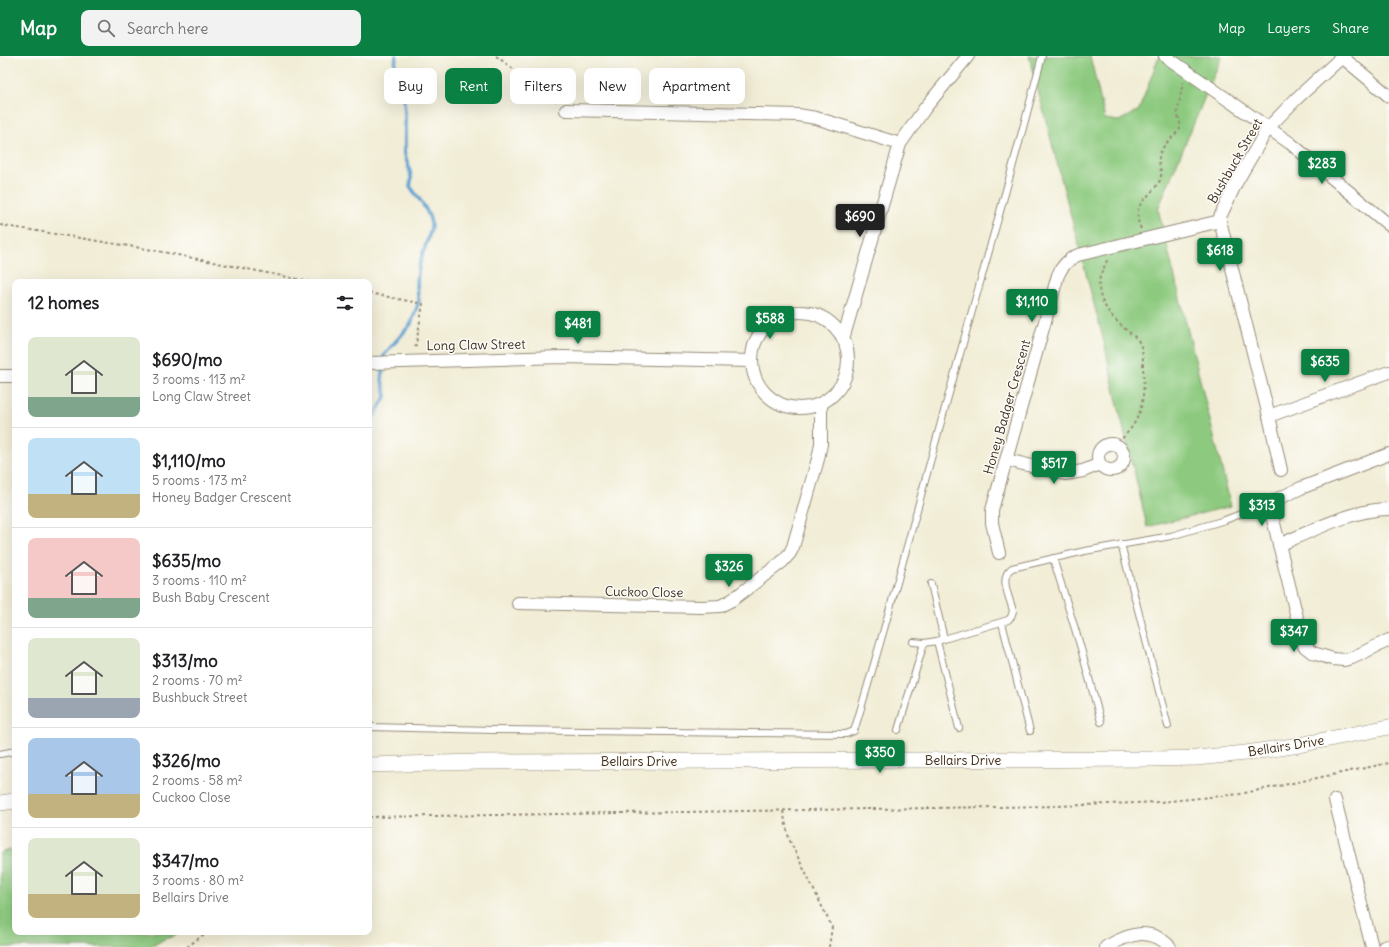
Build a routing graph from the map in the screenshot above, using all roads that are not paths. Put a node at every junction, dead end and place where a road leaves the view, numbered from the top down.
1 (968, 56) edge
2 (1042, 56) edge
3 (1165, 56) edge
4 (1342, 56) edge
5 (1389, 96) edge
6 (566, 110) road end
7 (1268, 128) junction
8 (900, 144) junction
9 (1220, 221) junction
10 (1389, 225) edge
11 (843, 338) junction
12 (751, 361) junction
13 (372, 363) edge
14 (1389, 372) edge
15 (0, 376) edge
16 (12, 376) edge
17 (821, 404) junction
18 (1269, 416) junction
19 (1389, 454) edge
20 (1007, 460) junction
21 (1100, 464) junction
22 (1281, 470) dead end
23 (1268, 503) junction
24 (1389, 509) edge
25 (1121, 544) junction
26 (1279, 545) junction
27 (999, 553) dead end
28 (1053, 558) junction
29 (931, 584) dead end
30 (518, 603) dead end
31 (1002, 623) junction
32 (944, 639) junction
33 (1389, 640) edge
34 (937, 641) junction
35 (913, 642) dead end
36 (924, 643) junction
37 (1101, 722) dead end
38 (1168, 726) dead end
39 (372, 727) edge
40 (1388, 727) edge
41 (959, 728) dead end
42 (898, 730) dead end
43 (1030, 731) dead end
44 (12, 752) edge
45 (0, 754) edge
46 (372, 766) edge
47 (1335, 800) dead end
48 (12, 801) edge
49 (0, 803) edge
50 (1389, 946) edge
51 (1106, 947) edge
52 (1170, 947) edge
53 (1372, 947) edge
54 (1384, 947) edge

1 - 8 street
2 - 39 lane
3 - 7 street
4 - 5 street
4 - 7 street, Bushbuck Street
6 - 8 street
7 - 9 street, Bushbuck Street
7 - 10 street
8 - 11 street
9 - 18 street, Bushbuck Street
9 - 20 street, Honey Badger Crescent
11 - 12 street
11 - 17 street
12 - 13 street, Long Claw Street
12 - 17 street
14 - 18 street
15 - 16 street
17 - 30 street, Cuckoo Close
18 - 22 street, Bushbuck Street
19 - 23 street
20 - 21 street
20 - 27 street, Honey Badger Crescent
21 - 21 street
23 - 25 lane
23 - 26 street
24 - 26 street
25 - 28 lane
25 - 38 lane
26 - 33 street
28 - 31 lane
28 - 37 lane
29 - 32 lane
31 - 32 lane
31 - 43 lane
32 - 34 lane
34 - 36 lane
34 - 41 lane
35 - 36 lane
36 - 42 lane
40 - 46 street, Bellairs Drive
44 - 45 lane
47 - 53 street
48 - 49 street
50 - 54 street
51 - 52 street

